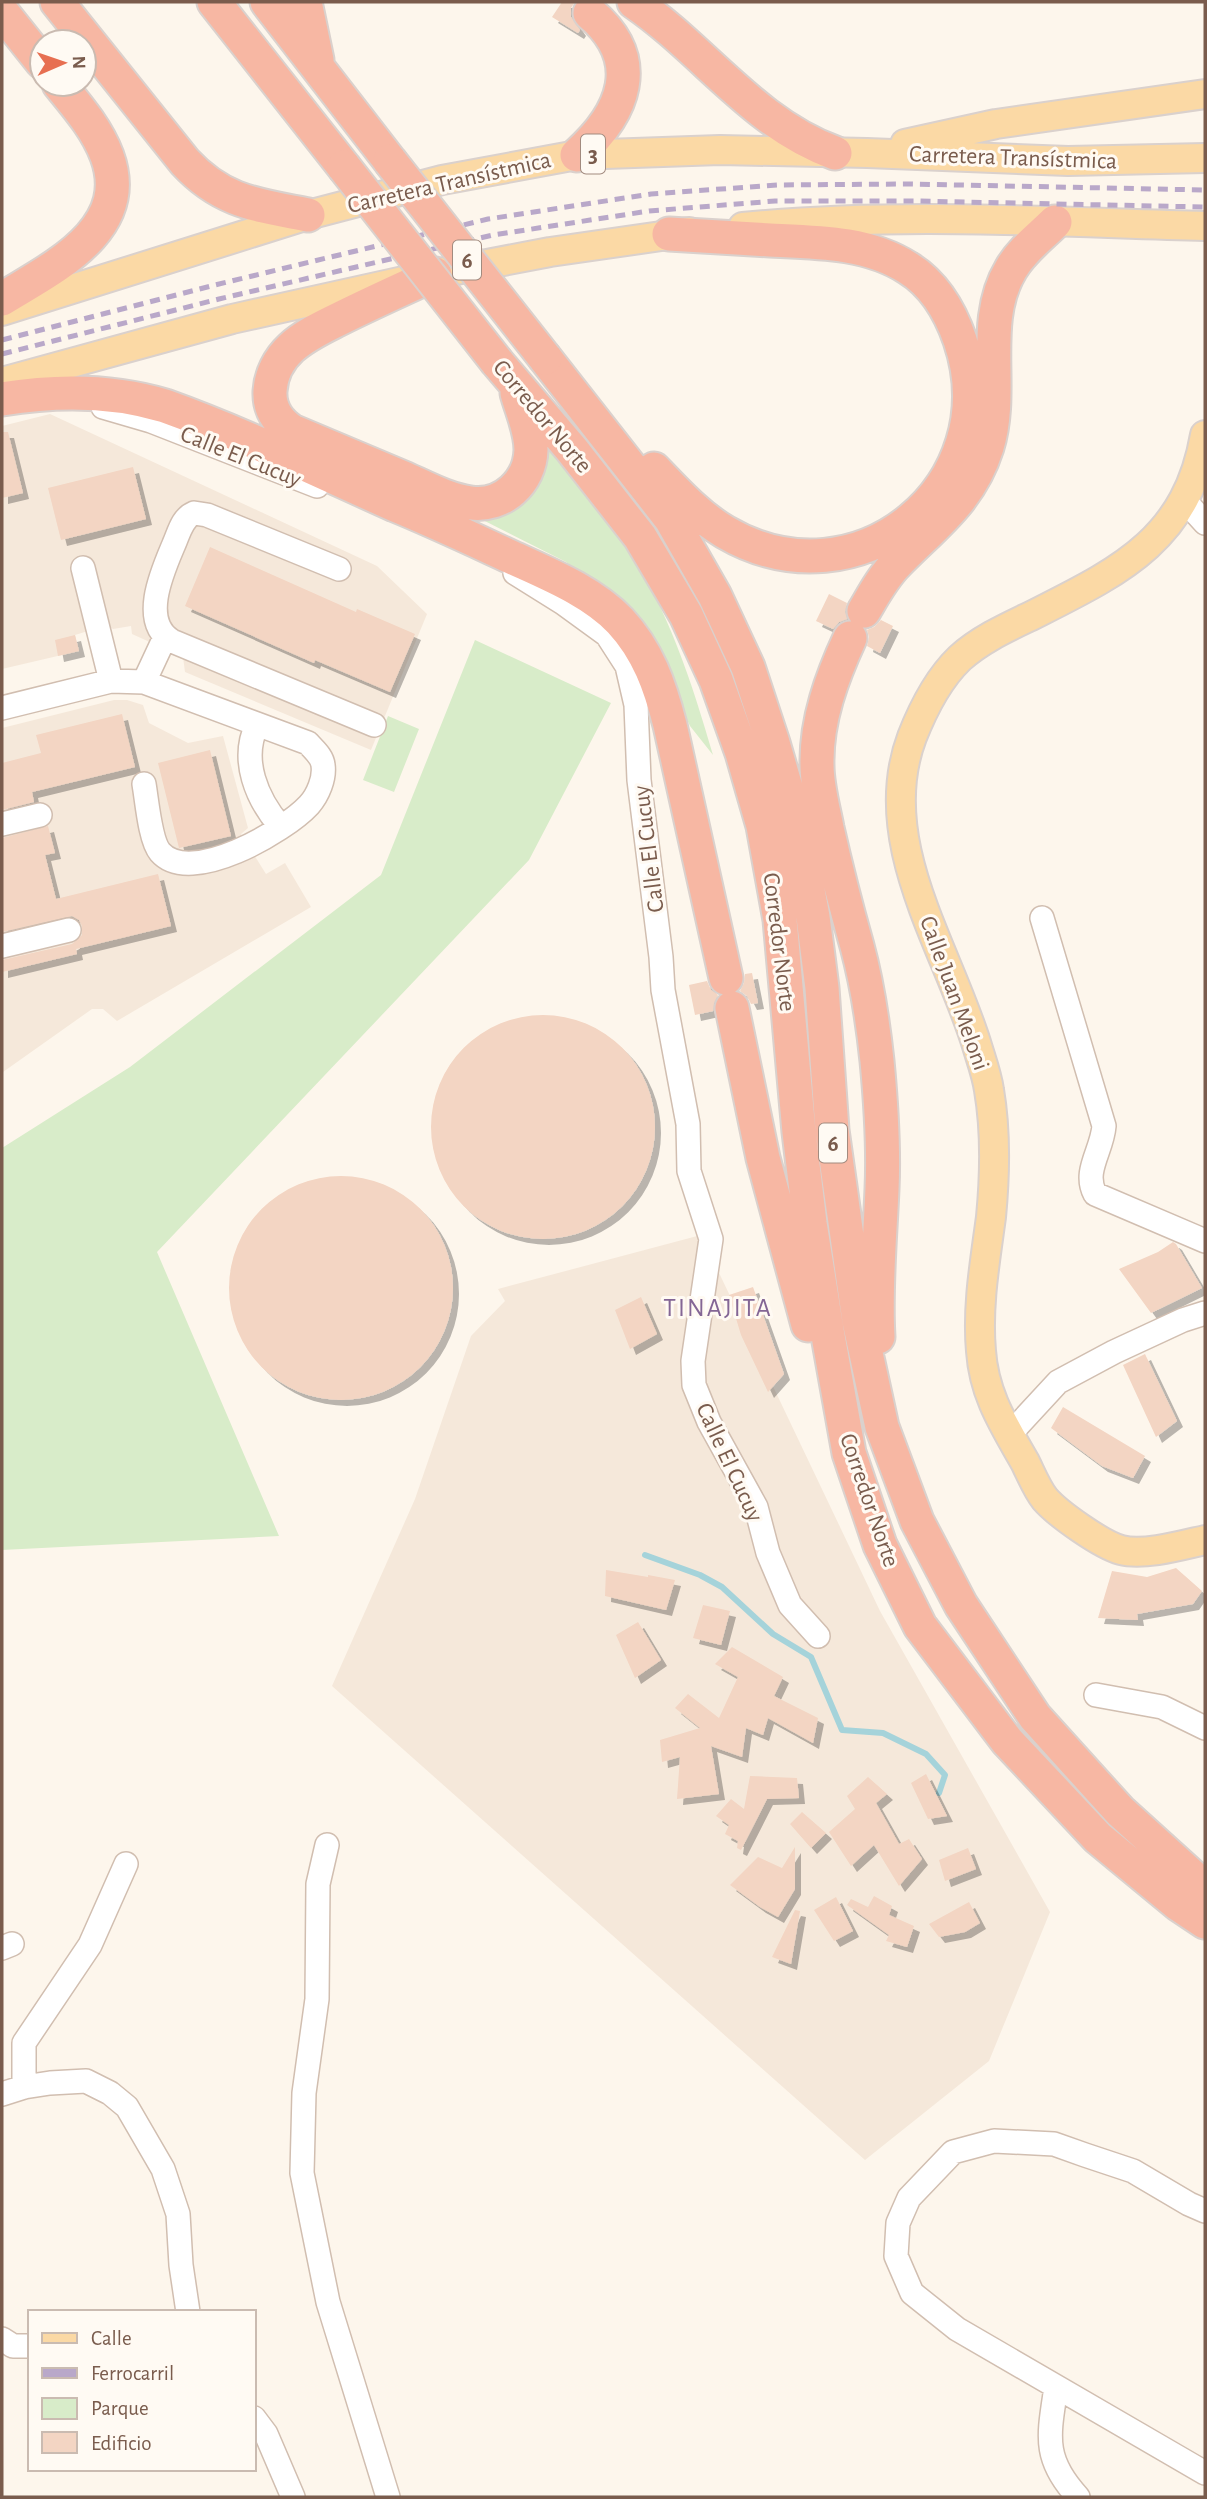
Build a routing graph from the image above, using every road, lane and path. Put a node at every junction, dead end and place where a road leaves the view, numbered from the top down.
1 (57, 2) edge
2 (214, 2) edge
3 (267, 2) edge
4 (305, 2) edge
5 (634, 2) edge
6 (2, 12) edge
7 (590, 13) dead end
8 (28, 44) edge
9 (319, 70) junction
10 (1205, 94) edge
11 (70, 98) edge
12 (851, 153) junction
13 (577, 155) junction
14 (1205, 158) edge
15 (308, 215) junction
16 (1055, 222) junction
17 (1205, 226) edge
18 (669, 234) junction
19 (435, 275) junction
20 (2, 299) edge
21 (2, 311) edge
22 (553, 368) junction
23 (506, 373) junction
24 (2, 382) edge
25 (55, 393) junction
26 (2, 399) edge
27 (1205, 435) edge
28 (1185, 501) junction
29 (1205, 523) edge
30 (83, 568) dead end
31 (339, 569) dead end
32 (165, 637) junction
33 (111, 681) junction
34 (144, 682) junction
35 (2, 708) edge
36 (257, 725) junction
37 (374, 725) dead end
38 (144, 784) dead end
39 (40, 815) dead end
40 (2, 824) edge
41 (280, 827) junction
42 (1042, 918) dead end
43 (69, 930) dead end
44 (2, 946) edge
45 (1205, 1241) edge
46 (1205, 1314) edge
47 (882, 1427) junction
48 (1010, 1434) junction
49 (849, 1453) junction
50 (1205, 1540) edge
51 (818, 1636) dead end
52 (1097, 1695) dead end
53 (1205, 1728) edge
54 (327, 1845) dead end
55 (126, 1864) dead end
56 (1205, 1886) edge
57 (1205, 1922) edge
58 (13, 2091) edge
59 (1205, 2211) edge
60 (188, 2310) edge
61 (2, 2339) edge
62 (28, 2346) edge
63 (1056, 2387) junction
64 (256, 2421) edge
65 (1205, 2473) edge
66 (293, 2497) edge
67 (388, 2497) edge
68 (1078, 2497) edge

1 - 15 highway
2 - 23 highway, Corredor Norte / 6, bridge
3 - 9 highway, Corredor Norte / 6
4 - 9 highway
5 - 12 highway
6 - 8 highway
7 - 13 highway
9 - 22 highway, Corredor Norte / 6, bridge
10 - 12 main road
11 - 20 highway
12 - 13 main road, Carretera Transístmica / 3
12 - 14 main road, Carretera Transístmica / 3
13 - 15 main road, Carretera Transístmica / 3
15 - 21 main road, Carretera Transístmica / 3
16 - 17 main road
16 - 18 main road
16 - 47 highway
18 - 19 main road
18 - 22 highway
19 - 23 highway
19 - 24 main road
22 - 47 highway, Corredor Norte / 6
23 - 49 highway, Corredor Norte / 6
25 - 26 highway
25 - 49 highway
25 - 51 street, Calle El Cucuy
27 - 28 main road, Calle Juan Meloni
28 - 29 street
28 - 48 main road, Calle Juan Meloni
30 - 33 street
31 - 32 street
32 - 34 street
32 - 37 street
33 - 34 street
33 - 35 street
34 - 36 street
36 - 41 street
36 - 41 street
38 - 41 street
39 - 40 street
42 - 45 street
43 - 44 street
46 - 48 street
47 - 56 highway, Corredor Norte / 6
48 - 50 main road, Calle Juan Meloni
49 - 57 highway, Corredor Norte / 6
52 - 53 street
54 - 67 street
55 - 58 street
58 - 60 street
59 - 63 street
61 - 62 street
63 - 65 street
63 - 68 street
64 - 66 street

